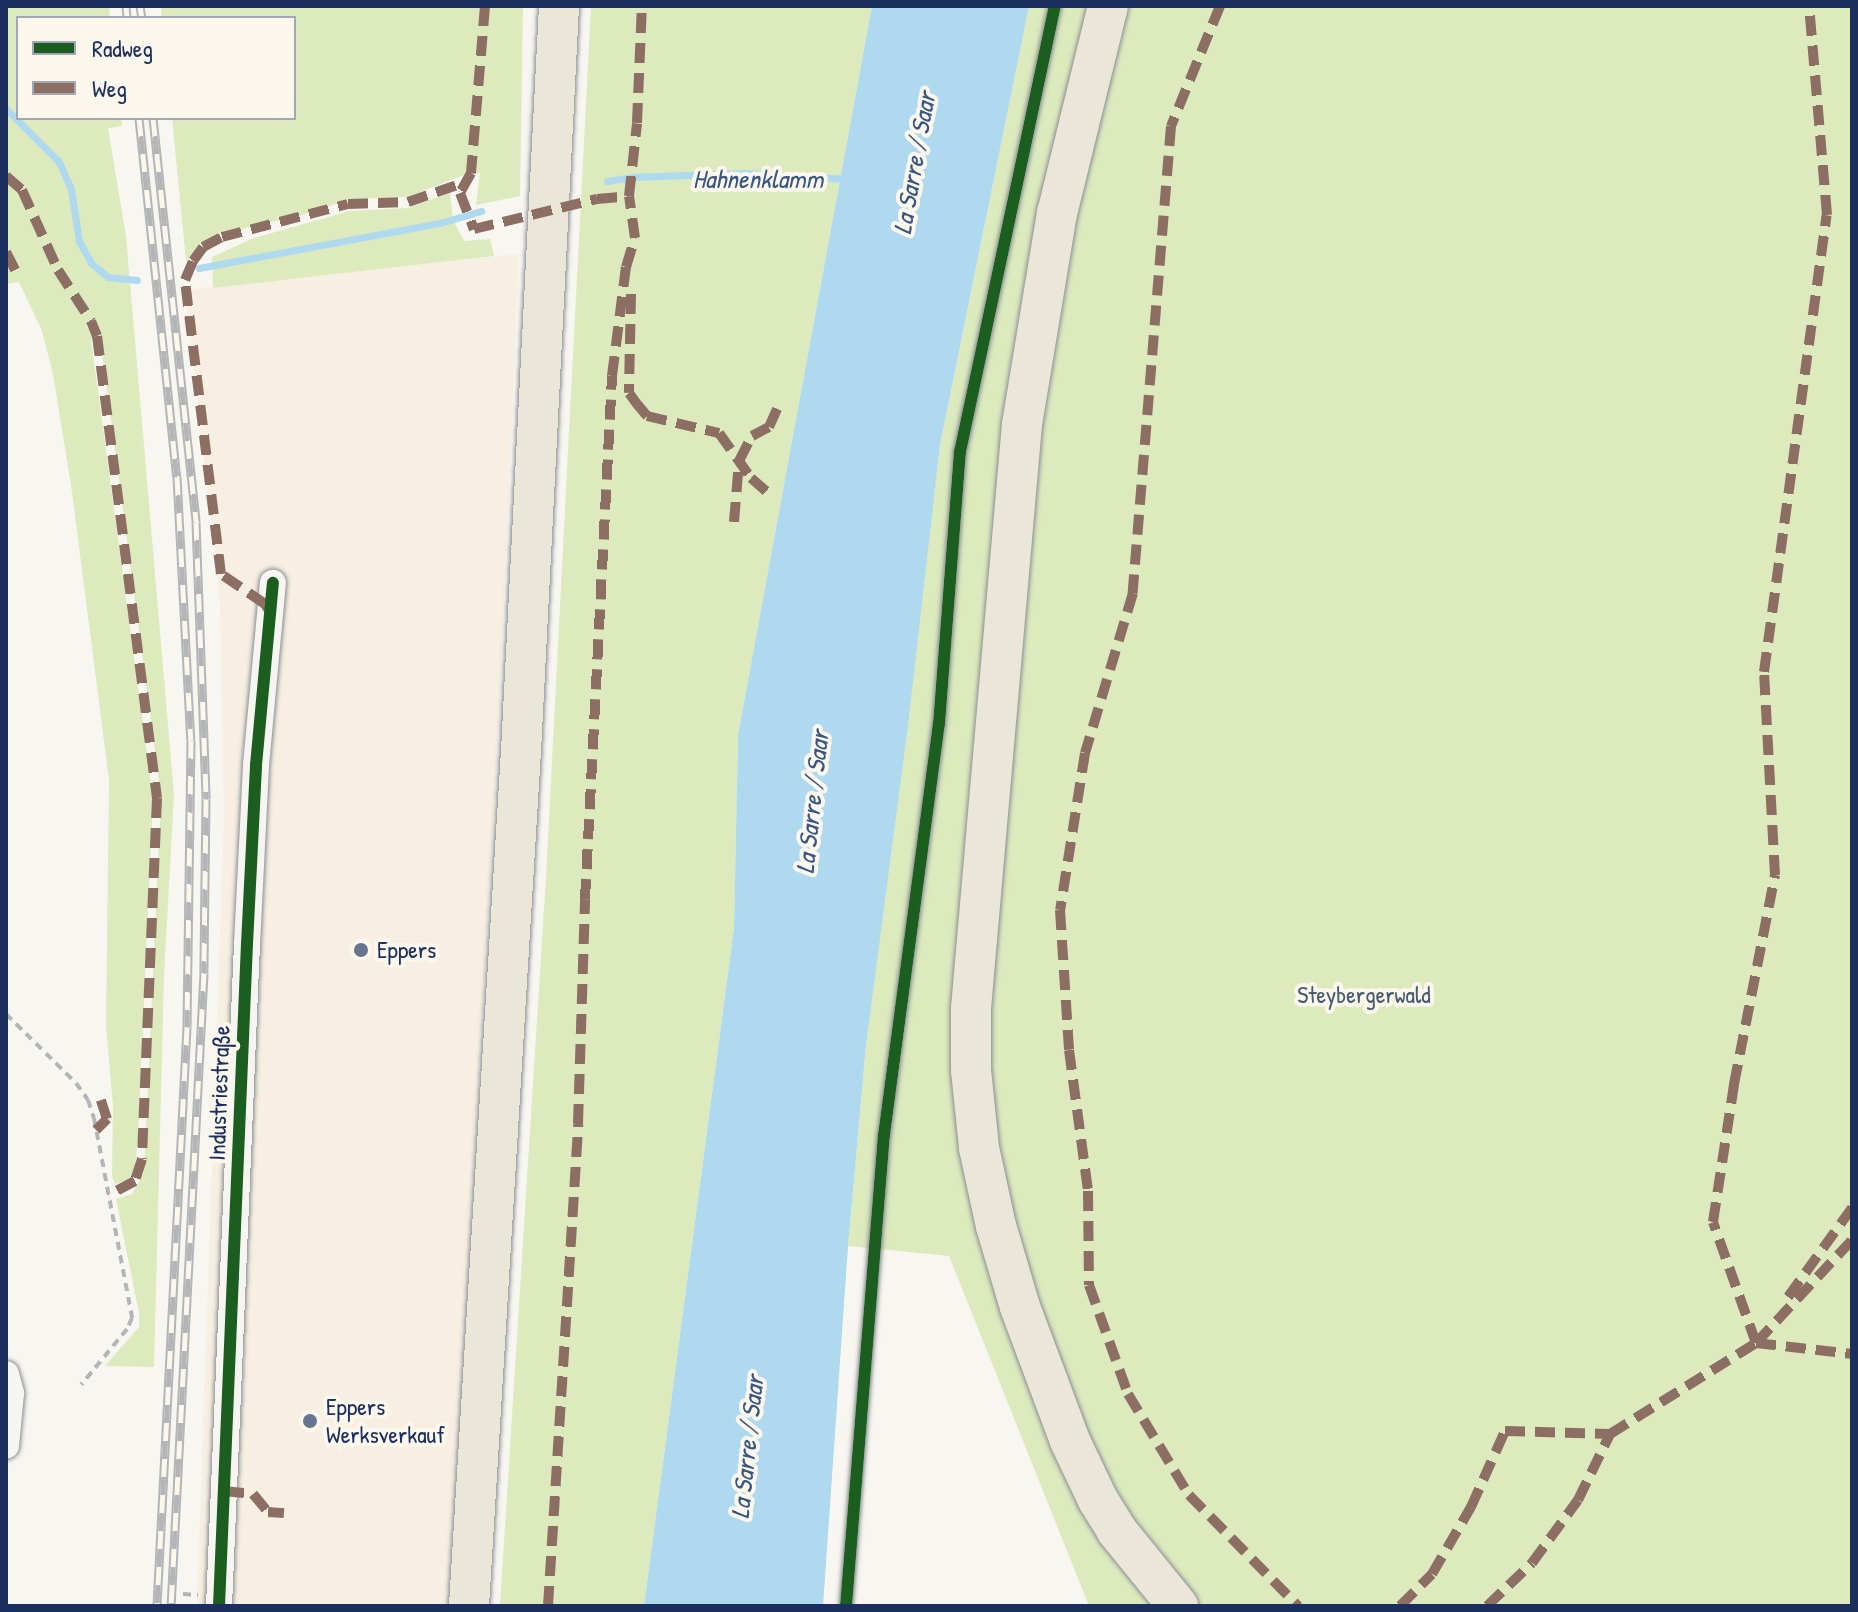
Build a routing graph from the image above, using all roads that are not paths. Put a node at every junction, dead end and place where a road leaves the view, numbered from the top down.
1 (559, 6) edge
2 (1055, 6) edge
3 (1108, 6) edge
4 (273, 583) dead end
5 (6, 1374) edge
6 (6, 1446) edge
7 (219, 1606) edge
8 (469, 1606) edge
9 (846, 1606) edge
10 (1178, 1606) edge

1 - 8 main road
2 - 9 lane
3 - 10 main road
4 - 7 street, Industriestraße
5 - 6 street

